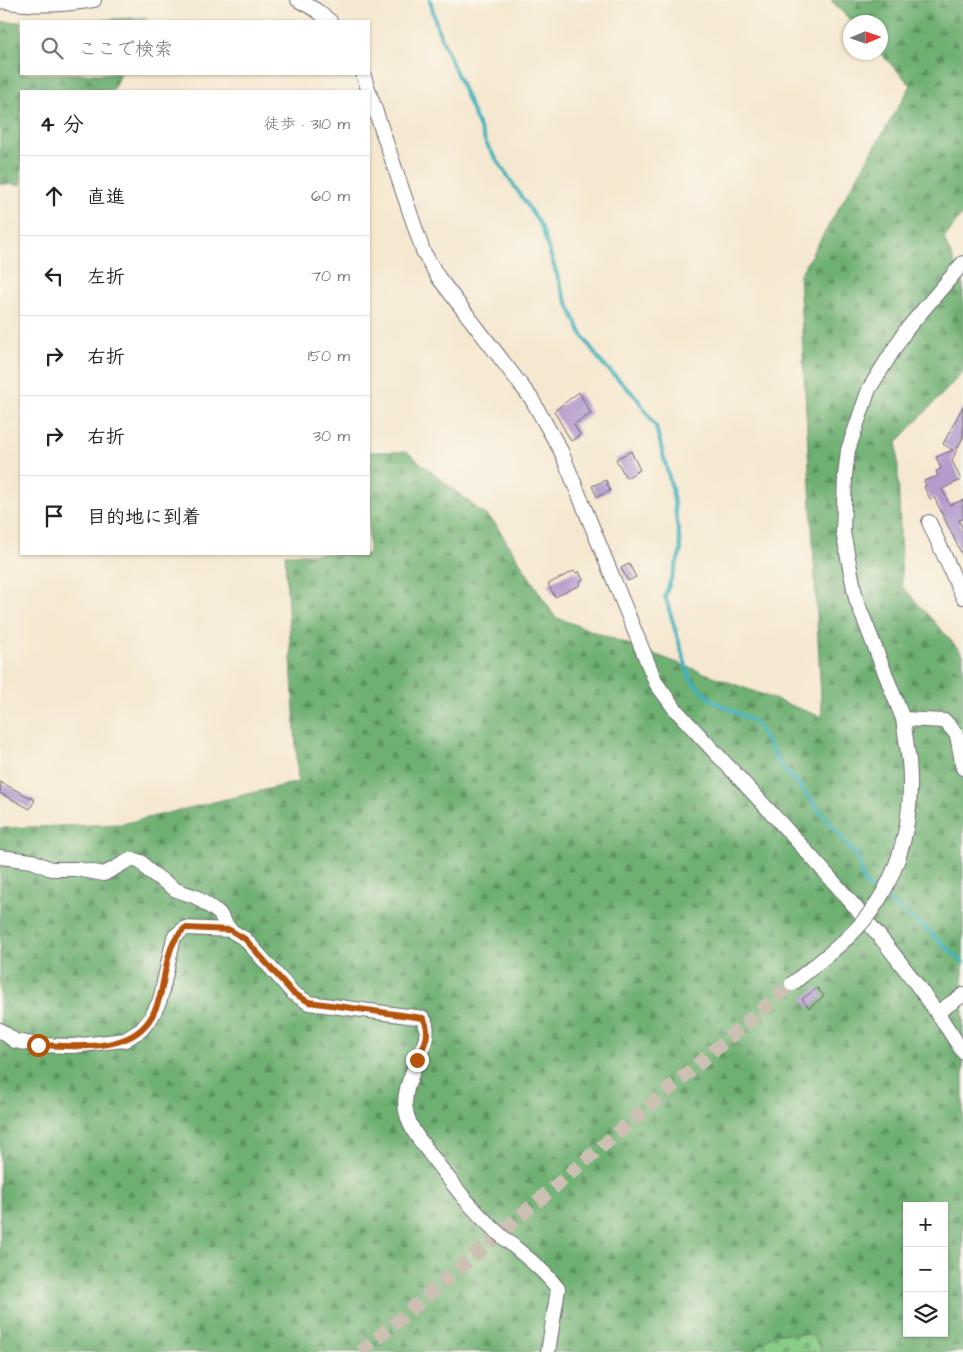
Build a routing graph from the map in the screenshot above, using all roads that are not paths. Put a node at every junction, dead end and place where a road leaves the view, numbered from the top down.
1 (94, 0) edge
2 (298, 0) edge
3 (0, 1) edge
4 (329, 20) edge
5 (363, 75) edge
6 (368, 90) edge
7 (370, 95) edge
8 (963, 263) edge
9 (929, 522) dead end
10 (963, 597) edge
11 (903, 718) junction
12 (963, 768) edge
13 (0, 857) edge
14 (230, 930) junction
15 (792, 984) tunnel mouth
16 (963, 995) edge
17 (938, 1012) junction
18 (0, 1030) edge
19 (963, 1052) edge
20 (548, 1352) edge

1 - 3 street
2 - 4 street
5 - 6 street
7 - 17 street
8 - 11 street
9 - 10 street
11 - 12 street
11 - 15 street, bridge
13 - 14 street
14 - 18 street
14 - 20 street
16 - 17 street
17 - 19 street

